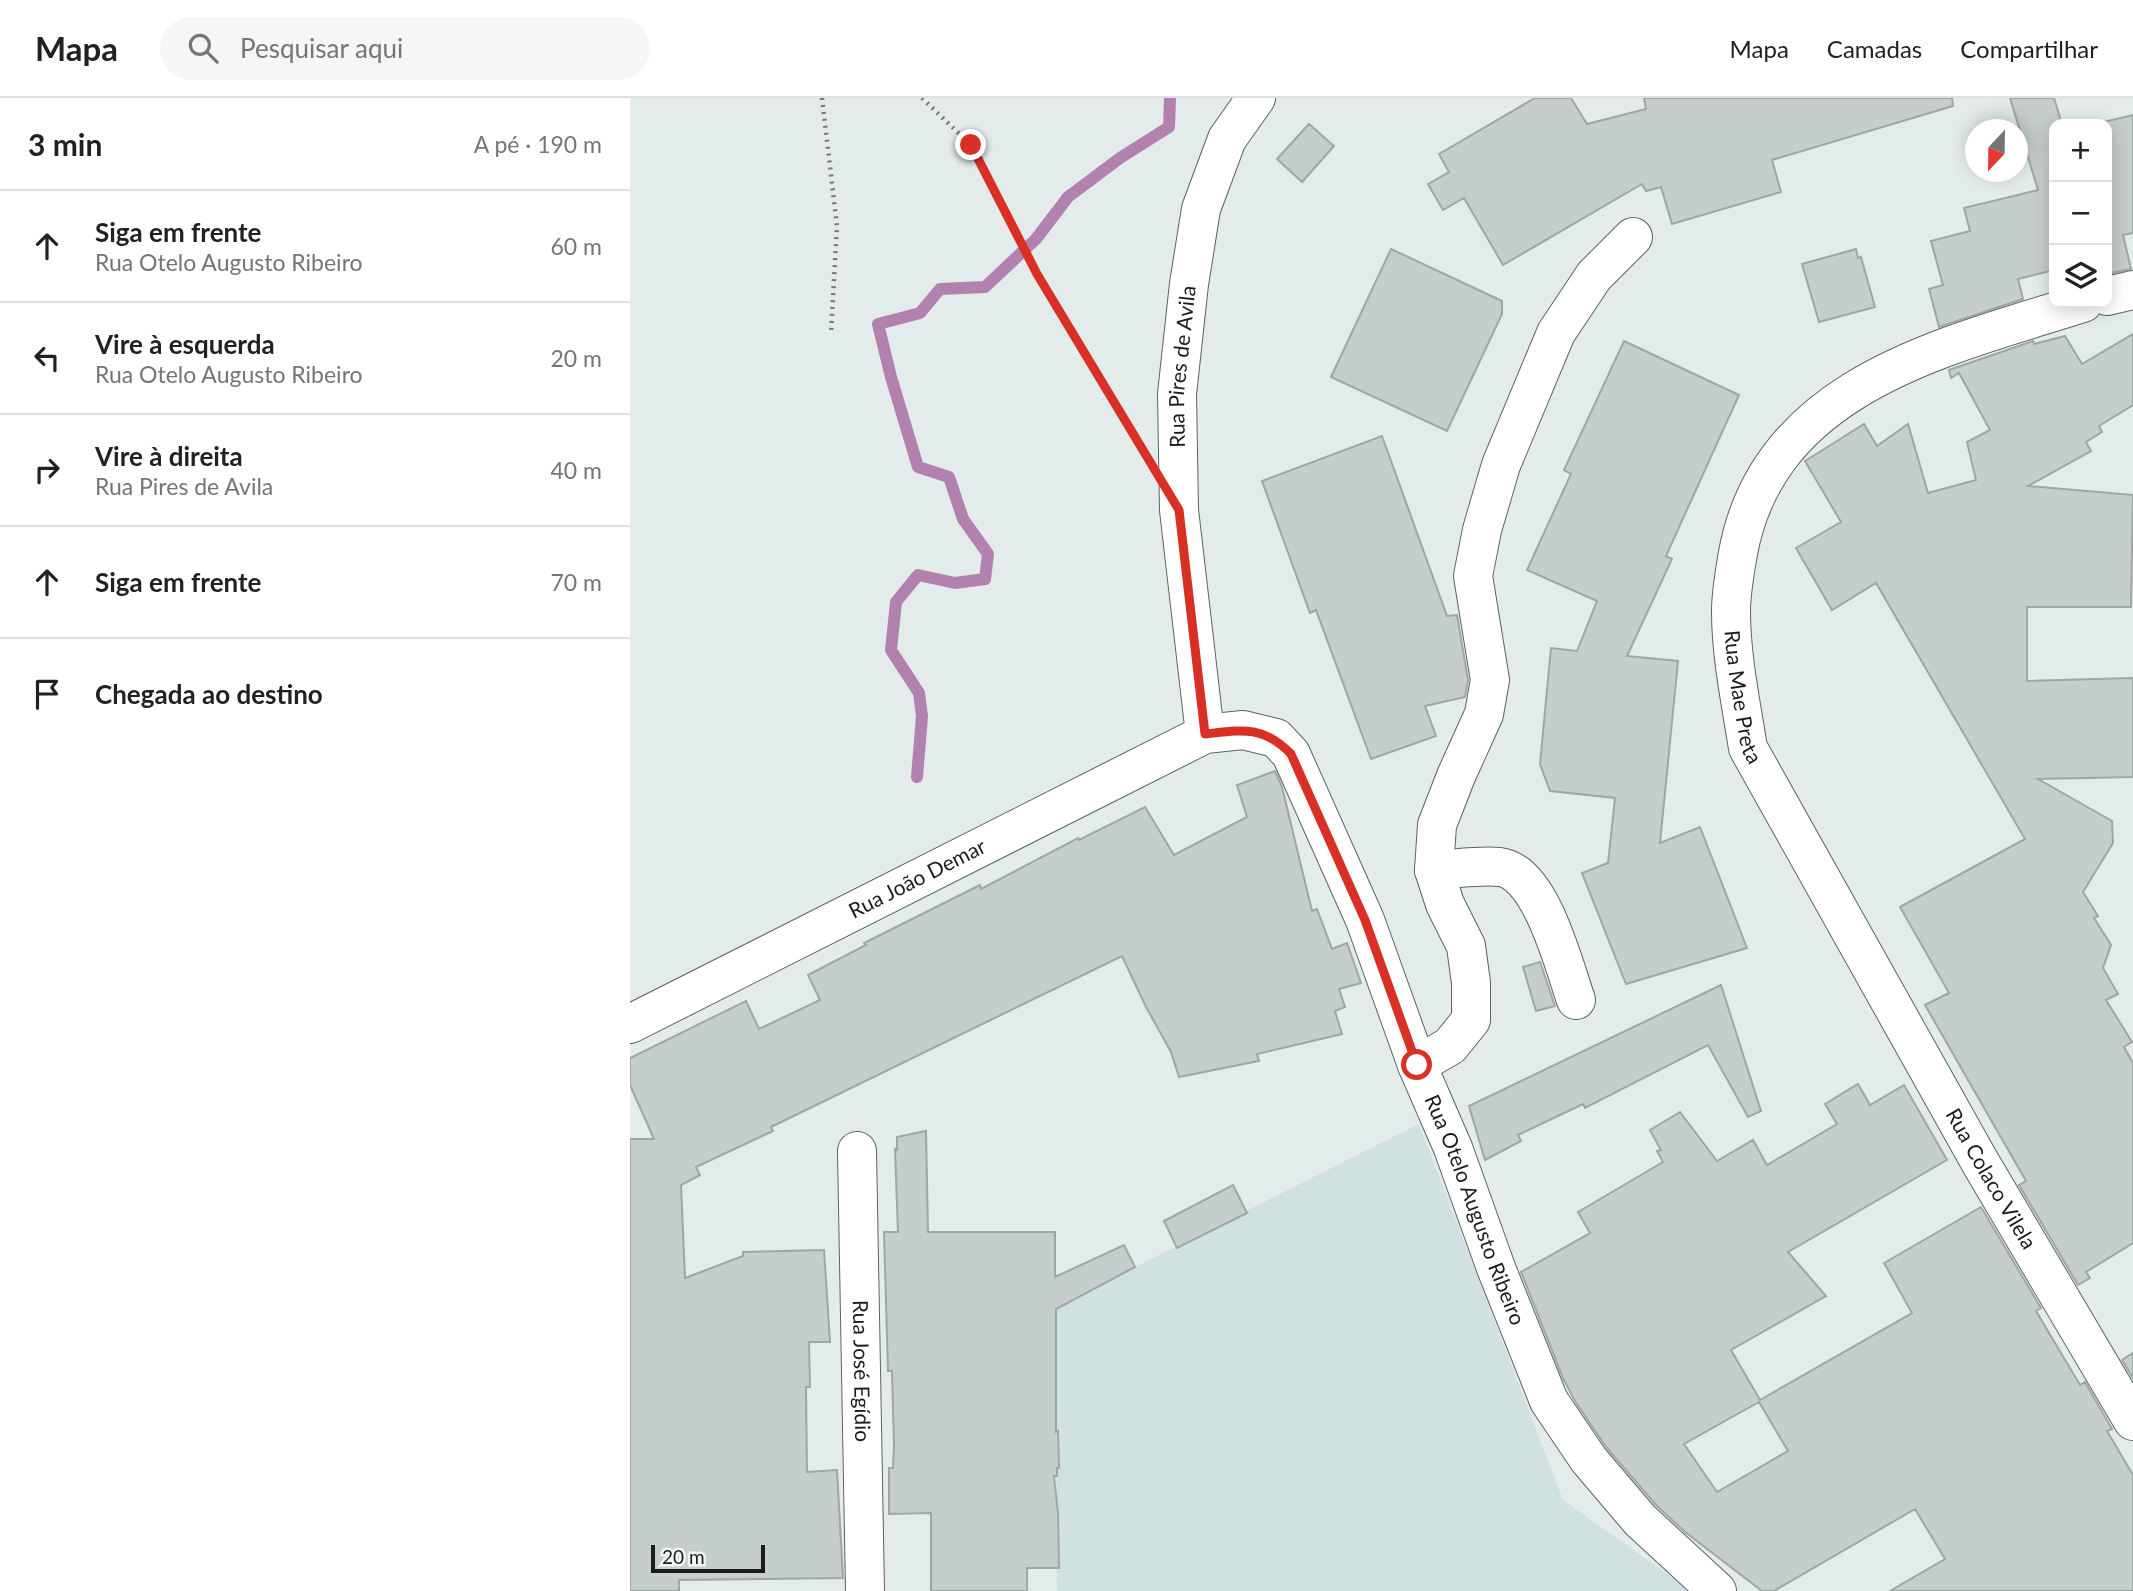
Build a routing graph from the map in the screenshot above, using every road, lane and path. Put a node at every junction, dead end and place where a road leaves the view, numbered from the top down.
1 (822, 98) edge
2 (922, 98) edge
3 (1256, 98) edge
4 (1633, 237) dead end
5 (2133, 290) edge
6 (2112, 295) edge
7 (2067, 308) edge
8 (831, 333) dead end
9 (1143, 451) dead end
10 (1205, 734) junction
11 (1434, 870) junction
12 (1853, 934) joint
13 (1576, 1000) dead end
14 (630, 1024) edge
15 (1417, 1065) junction
16 (857, 1151) dead end
17 (2133, 1421) edge
18 (865, 1591) edge
19 (1717, 1591) edge

1 - 8 path
2 - 9 path
3 - 10 street, Rua Pires de Avila
4 - 11 street
5 - 6 street
7 - 12 street, Rua Mae Preta
10 - 14 street, Rua João Demar
10 - 15 street, Rua Otelo Augusto Ribeiro
11 - 13 street
11 - 15 street
12 - 17 street, Rua Colaco Vilela
15 - 19 street, Rua Otelo Augusto Ribeiro
16 - 18 street, Rua José Egídio

